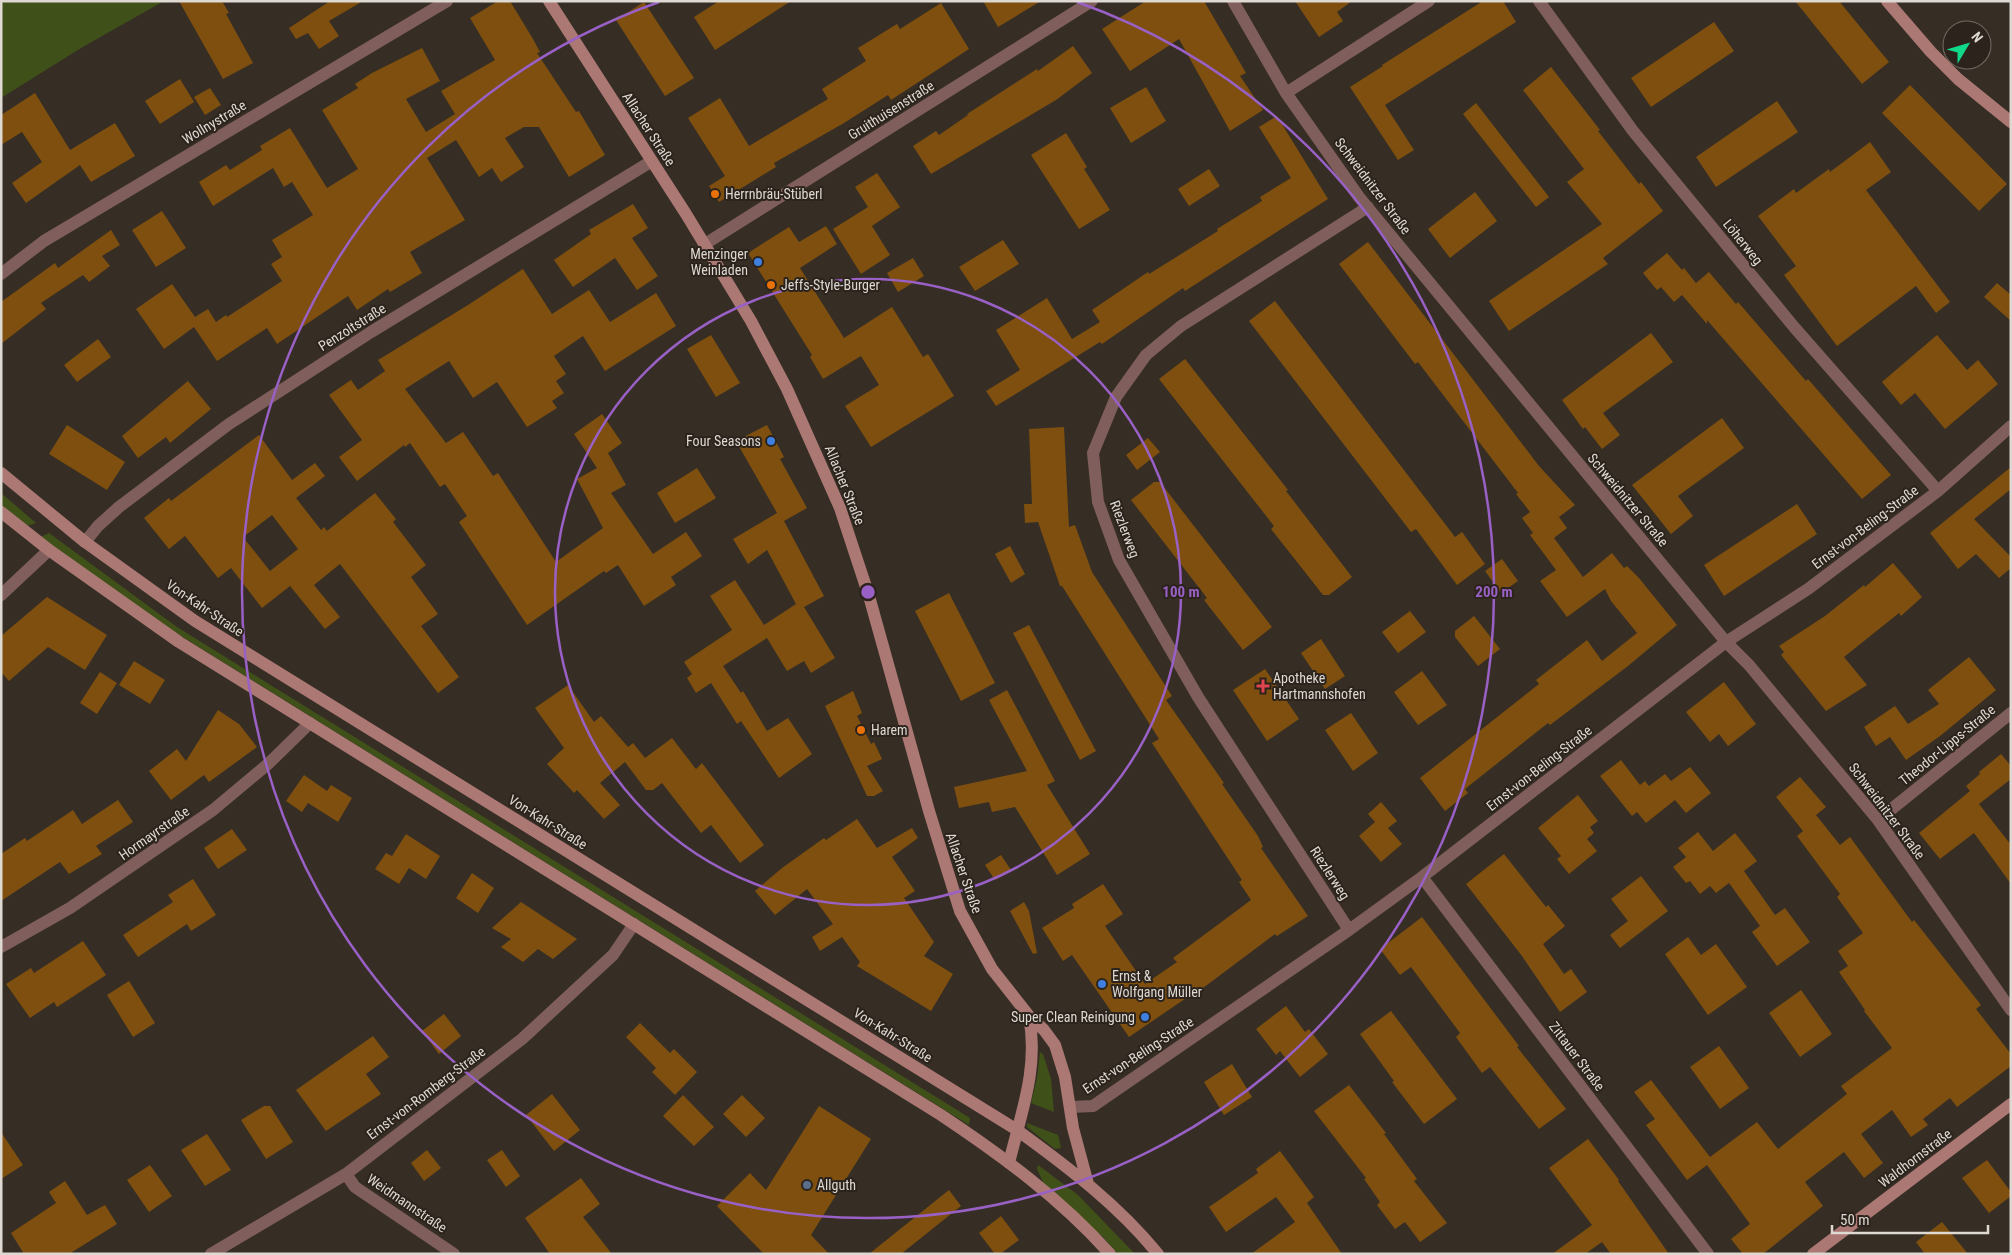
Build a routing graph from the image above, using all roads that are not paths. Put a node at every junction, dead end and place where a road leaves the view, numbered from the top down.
1 (447, 1) edge
2 (549, 1) edge
3 (1092, 1) edge
4 (1233, 1) edge
5 (1429, 1) edge
6 (1540, 1) edge
7 (1888, 1) edge
8 (1286, 93) junction
9 (2011, 122) edge
10 (652, 161) junction
11 (1368, 207) junction
12 (705, 244) junction
13 (1, 274) edge
14 (2011, 426) edge
15 (1, 473) edge
16 (1938, 491) junction
17 (1, 512) edge
18 (85, 542) junction
19 (49, 550) junction
20 (1, 595) edge
21 (1726, 642) junction
22 (2011, 713) edge
23 (310, 724) junction
24 (1878, 820) junction
25 (1422, 877) junction
26 (634, 924) junction
27 (1350, 930) junction
28 (1, 947) edge
29 (2011, 1010) edge
30 (1029, 1016) junction
31 (2011, 1104) edge
32 (1071, 1108) junction
33 (1017, 1130) junction
34 (1009, 1163) junction
35 (346, 1174) junction
36 (1088, 1184) junction
37 (211, 1254) edge
38 (454, 1254) edge
39 (1110, 1254) edge
40 (1158, 1254) edge
41 (1708, 1254) edge
42 (1814, 1254) edge

1 - 13 street, Wollnystraße
2 - 10 main road, Allacher Straße
3 - 12 street, Gruithuisenstraße
4 - 8 street, Schweidnitzer Straße
5 - 8 street
6 - 16 street, Löherweg
7 - 9 main road
8 - 11 street, Schweidnitzer Straße
10 - 12 main road, Allacher Straße
10 - 18 street, Penzoltstraße
11 - 21 street, Schweidnitzer Straße
11 - 27 street, Riezlerweg
12 - 30 main road, Allacher Straße
14 - 16 street, Ernst-von-Beling-Straße
15 - 18 main road, Von-Kahr-Straße
16 - 21 street, Ernst-von-Beling-Straße
17 - 19 main road
18 - 33 main road, Von-Kahr-Straße
19 - 20 street
19 - 23 main road
21 - 24 street, Schweidnitzer Straße
21 - 25 street, Ernst-von-Beling-Straße
22 - 24 street, Theodor-Lipps-Straße
23 - 26 main road
23 - 28 street, Hormayrstraße
24 - 29 street, Schweidnitzer Straße
25 - 27 street, Ernst-von-Beling-Straße
25 - 41 street, Zittauer Straße
26 - 34 main road
26 - 35 street, Ernst-von-Romberg-Straße
27 - 32 street, Ernst-von-Beling-Straße
30 - 32 main road, Allacher Straße
30 - 33 main road, Allacher Straße
31 - 42 main road, Waldhornstraße
32 - 36 main road, Allacher Straße
33 - 34 main road, Allacher Straße
33 - 36 main road, Von-Kahr-Straße
34 - 39 main road
35 - 37 street, Ernst-von-Romberg-Straße
35 - 38 street, Weidmannstraße
36 - 40 main road

